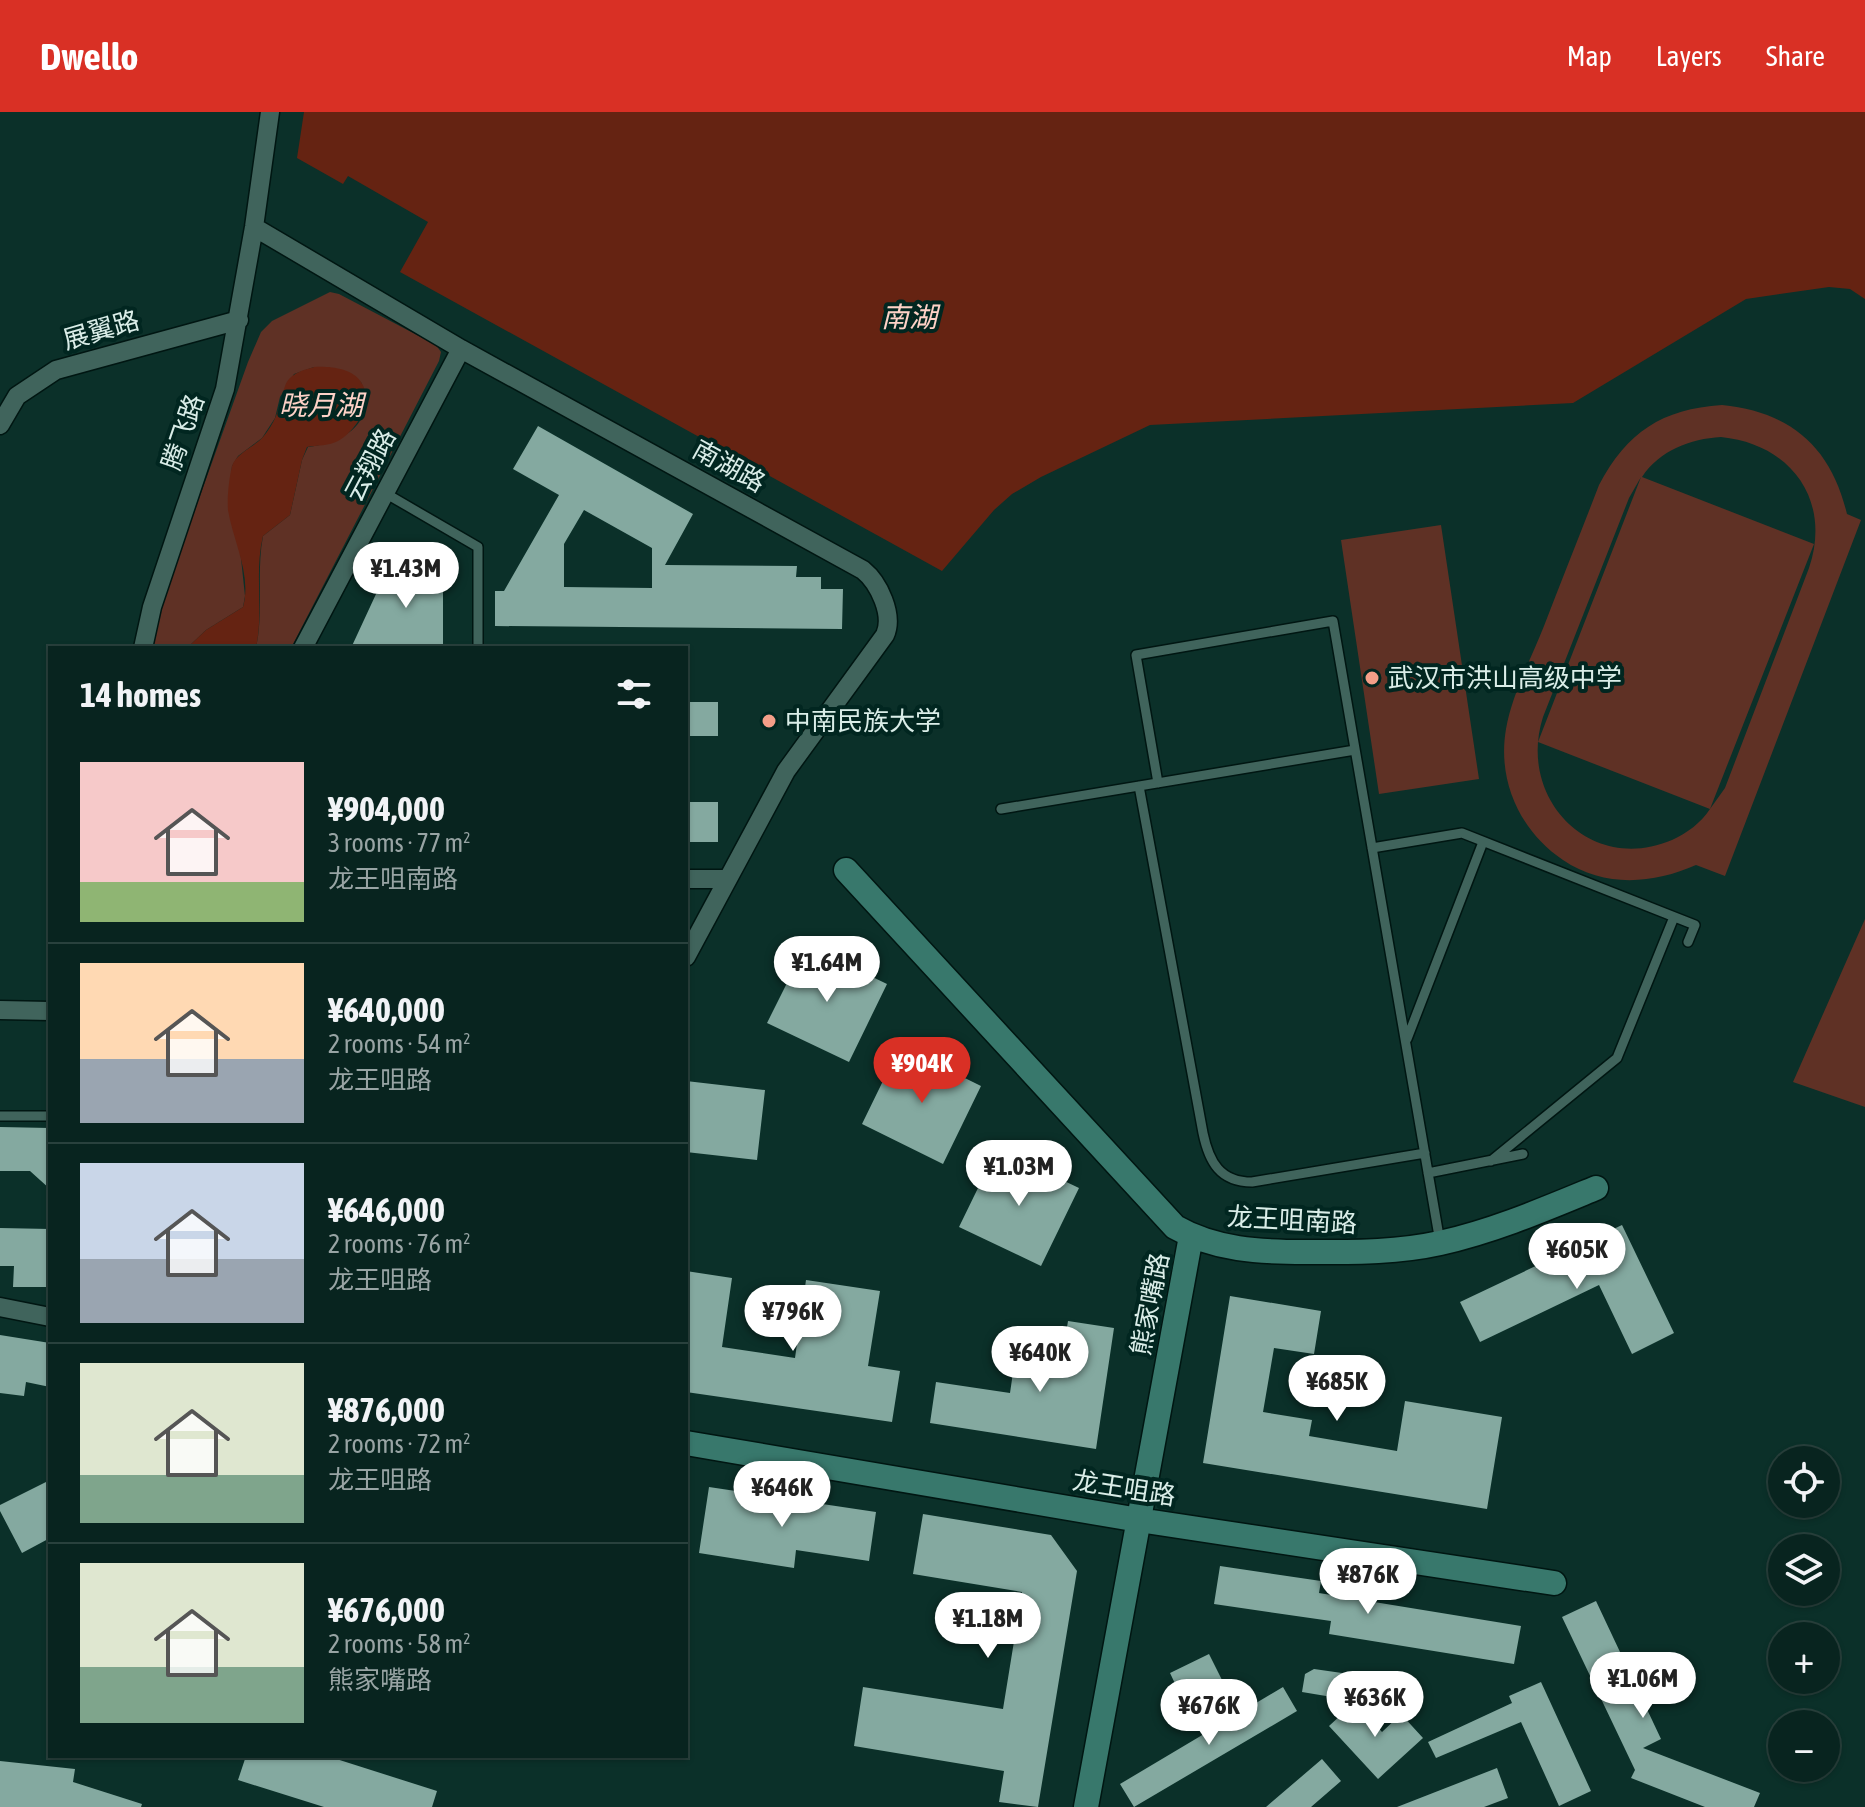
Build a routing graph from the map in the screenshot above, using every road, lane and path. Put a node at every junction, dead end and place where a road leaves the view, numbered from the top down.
1 (270, 112) edge
2 (254, 227) junction
3 (239, 320) junction
4 (461, 349) junction
5 (0, 425) edge
6 (385, 493) junction
7 (143, 646) edge
8 (304, 646) edge
9 (478, 646) edge
10 (1355, 750) junction
11 (1158, 783) junction
12 (1139, 786) junction
13 (1001, 809) dead end
14 (1483, 842) junction
15 (1372, 848) junction
16 (846, 870) dead end
17 (688, 879) edge
18 (728, 879) junction
19 (1674, 917) junction
20 (1688, 942) dead end
21 (688, 953) edge
22 (0, 1010) edge
23 (48, 1011) edge
24 (1406, 1042) junction
25 (0, 1116) edge
26 (48, 1116) edge
27 (1425, 1153) junction
28 (1523, 1154) dead end
29 (1491, 1161) junction
30 (1428, 1173) junction
31 (1596, 1188) dead end
32 (1191, 1236) junction
33 (1441, 1243) junction
34 (0, 1307) edge
35 (48, 1317) edge
36 (688, 1443) edge
37 (1139, 1520) junction
38 (1554, 1583) dead end
39 (1086, 1807) edge

1 - 2 street, 腾飞路
2 - 3 street, 腾飞路
2 - 4 street, 南湖路
3 - 5 street, 展翼路
3 - 7 street, 腾飞路
4 - 6 street, 云翔路
4 - 18 street, 南湖路
6 - 8 street, 云翔路
6 - 9 lane
10 - 11 lane
10 - 11 lane
10 - 15 lane
11 - 12 lane
12 - 13 lane
12 - 27 lane
14 - 15 lane
14 - 19 lane
14 - 24 lane
15 - 24 lane
16 - 32 street, 龙王咀南路
17 - 18 street
18 - 21 street
19 - 20 lane
19 - 29 lane
22 - 23 street
24 - 27 lane
25 - 26 lane
27 - 30 lane
28 - 29 lane
29 - 30 lane
30 - 33 lane
31 - 33 street, 龙王咀南路
32 - 33 street, 龙王咀南路
32 - 37 street, 熊家嘴路
34 - 35 street
36 - 37 street, 龙王咀路
37 - 38 street, 龙王咀路
37 - 39 street, 熊家嘴路

